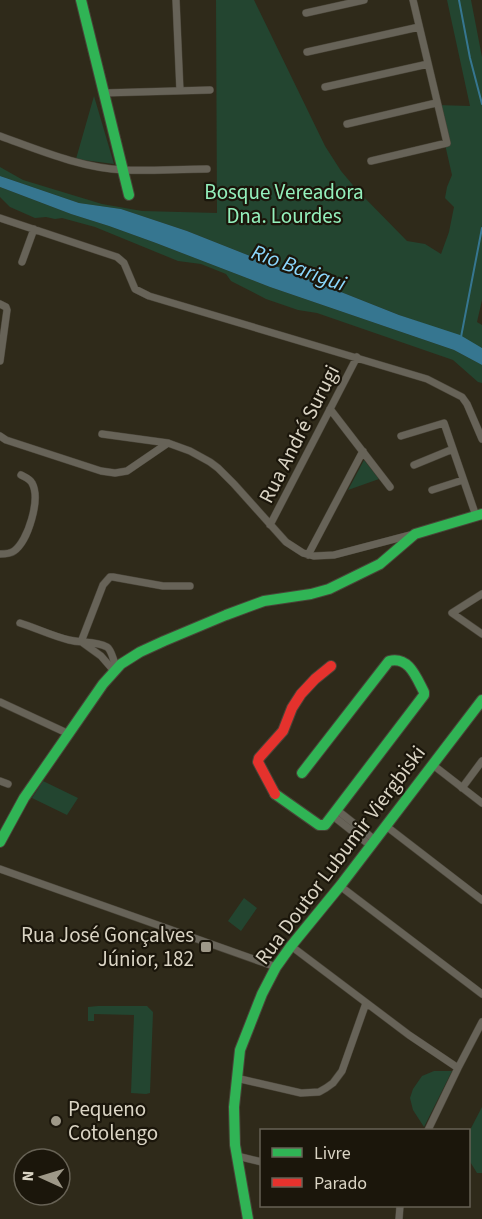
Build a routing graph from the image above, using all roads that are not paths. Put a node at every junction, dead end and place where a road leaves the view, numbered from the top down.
1 (81, 0) edge
2 (176, 0) edge
3 (364, 0) edge
4 (413, 0) edge
5 (306, 13) dead end
6 (419, 27) junction
7 (307, 52) dead end
8 (428, 64) junction
9 (325, 87) dead end
10 (210, 90) dead end
11 (180, 91) junction
12 (104, 93) junction
13 (436, 103) junction
14 (347, 124) dead end
15 (0, 136) edge
16 (371, 161) dead end
17 (207, 168) dead end
18 (123, 170) junction
19 (129, 195) dead end
20 (0, 218) edge
21 (34, 229) junction
22 (22, 262) dead end
23 (0, 304) edge
24 (357, 357) junction
25 (0, 361) edge
26 (330, 409) junction
27 (102, 434) dead end
28 (400, 436) dead end
29 (3, 438) edge
30 (482, 440) edge
31 (168, 443) junction
32 (453, 449) junction
33 (363, 451) junction
34 (414, 465) dead end
35 (21, 475) dead end
36 (463, 480) junction
37 (390, 487) dead end
38 (432, 490) dead end
39 (479, 515) edge
40 (270, 525) junction
41 (415, 534) junction
42 (0, 554) edge
43 (308, 555) junction
44 (190, 586) dead end
45 (482, 594) edge
46 (20, 623) dead end
47 (482, 634) edge
48 (81, 642) junction
49 (331, 666) dead end
50 (115, 669) junction
51 (482, 700) edge
52 (0, 702) edge
53 (69, 734) junction
54 (482, 761) edge
55 (433, 765) junction
56 (302, 773) dead end
57 (0, 780) edge
58 (8, 784) dead end
59 (462, 788) junction
60 (482, 803) edge
61 (335, 813) junction
62 (387, 825) junction
63 (0, 842) edge
64 (373, 843) junction
65 (0, 869) edge
66 (340, 886) junction
67 (482, 900) edge
68 (291, 946) junction
69 (276, 967) junction
70 (482, 994) edge
71 (366, 1003) junction
72 (482, 1022) edge
73 (458, 1068) junction
74 (236, 1078) junction
75 (429, 1129) edge
76 (237, 1156) junction
77 (260, 1162) edge
78 (248, 1219) edge

1 - 12 street
2 - 11 street
3 - 5 street
4 - 6 street
6 - 7 street
6 - 8 street
8 - 9 street
8 - 13 street
10 - 11 street
11 - 12 street
12 - 18 street
13 - 14 street
13 - 16 street
15 - 18 street
17 - 18 street
18 - 19 street
20 - 21 street
21 - 22 street
21 - 24 street
23 - 25 street
24 - 26 street, Rua André Surugi
24 - 30 street
26 - 33 street
26 - 40 street, Rua André Surugi
27 - 31 street
28 - 32 street
29 - 31 street
31 - 40 street
32 - 34 street
32 - 36 street
33 - 37 street
33 - 43 street
35 - 42 street
36 - 38 street
36 - 39 street
39 - 41 street
40 - 43 street
41 - 43 street
41 - 50 street
44 - 48 street
45 - 47 street
46 - 48 street
48 - 50 street
49 - 61 street
50 - 53 street
51 - 55 street, Rua Doutor Lubumir Viergbiski
52 - 53 street
53 - 63 street
54 - 59 street
55 - 59 street
55 - 62 street, Rua Doutor Lubumir Viergbiski
56 - 61 street
57 - 58 street
59 - 60 street
61 - 64 street
62 - 64 street, Rua Doutor Lubumir Viergbiski
62 - 67 street
64 - 66 street, Rua Doutor Lubumir Viergbiski
65 - 69 street
66 - 68 street, Rua Doutor Lubumir Viergbiski
66 - 70 street
68 - 69 street, Rua Doutor Lubumir Viergbiski
68 - 71 street
69 - 74 street, Rua Doutor Lubumir Viergbiski
71 - 73 street
71 - 74 street
72 - 73 street
73 - 75 street
74 - 76 street, Rua Doutor Lubumir Viergbiski
76 - 77 street
76 - 78 street, Rua Doutor Lubumir Viergbiski

